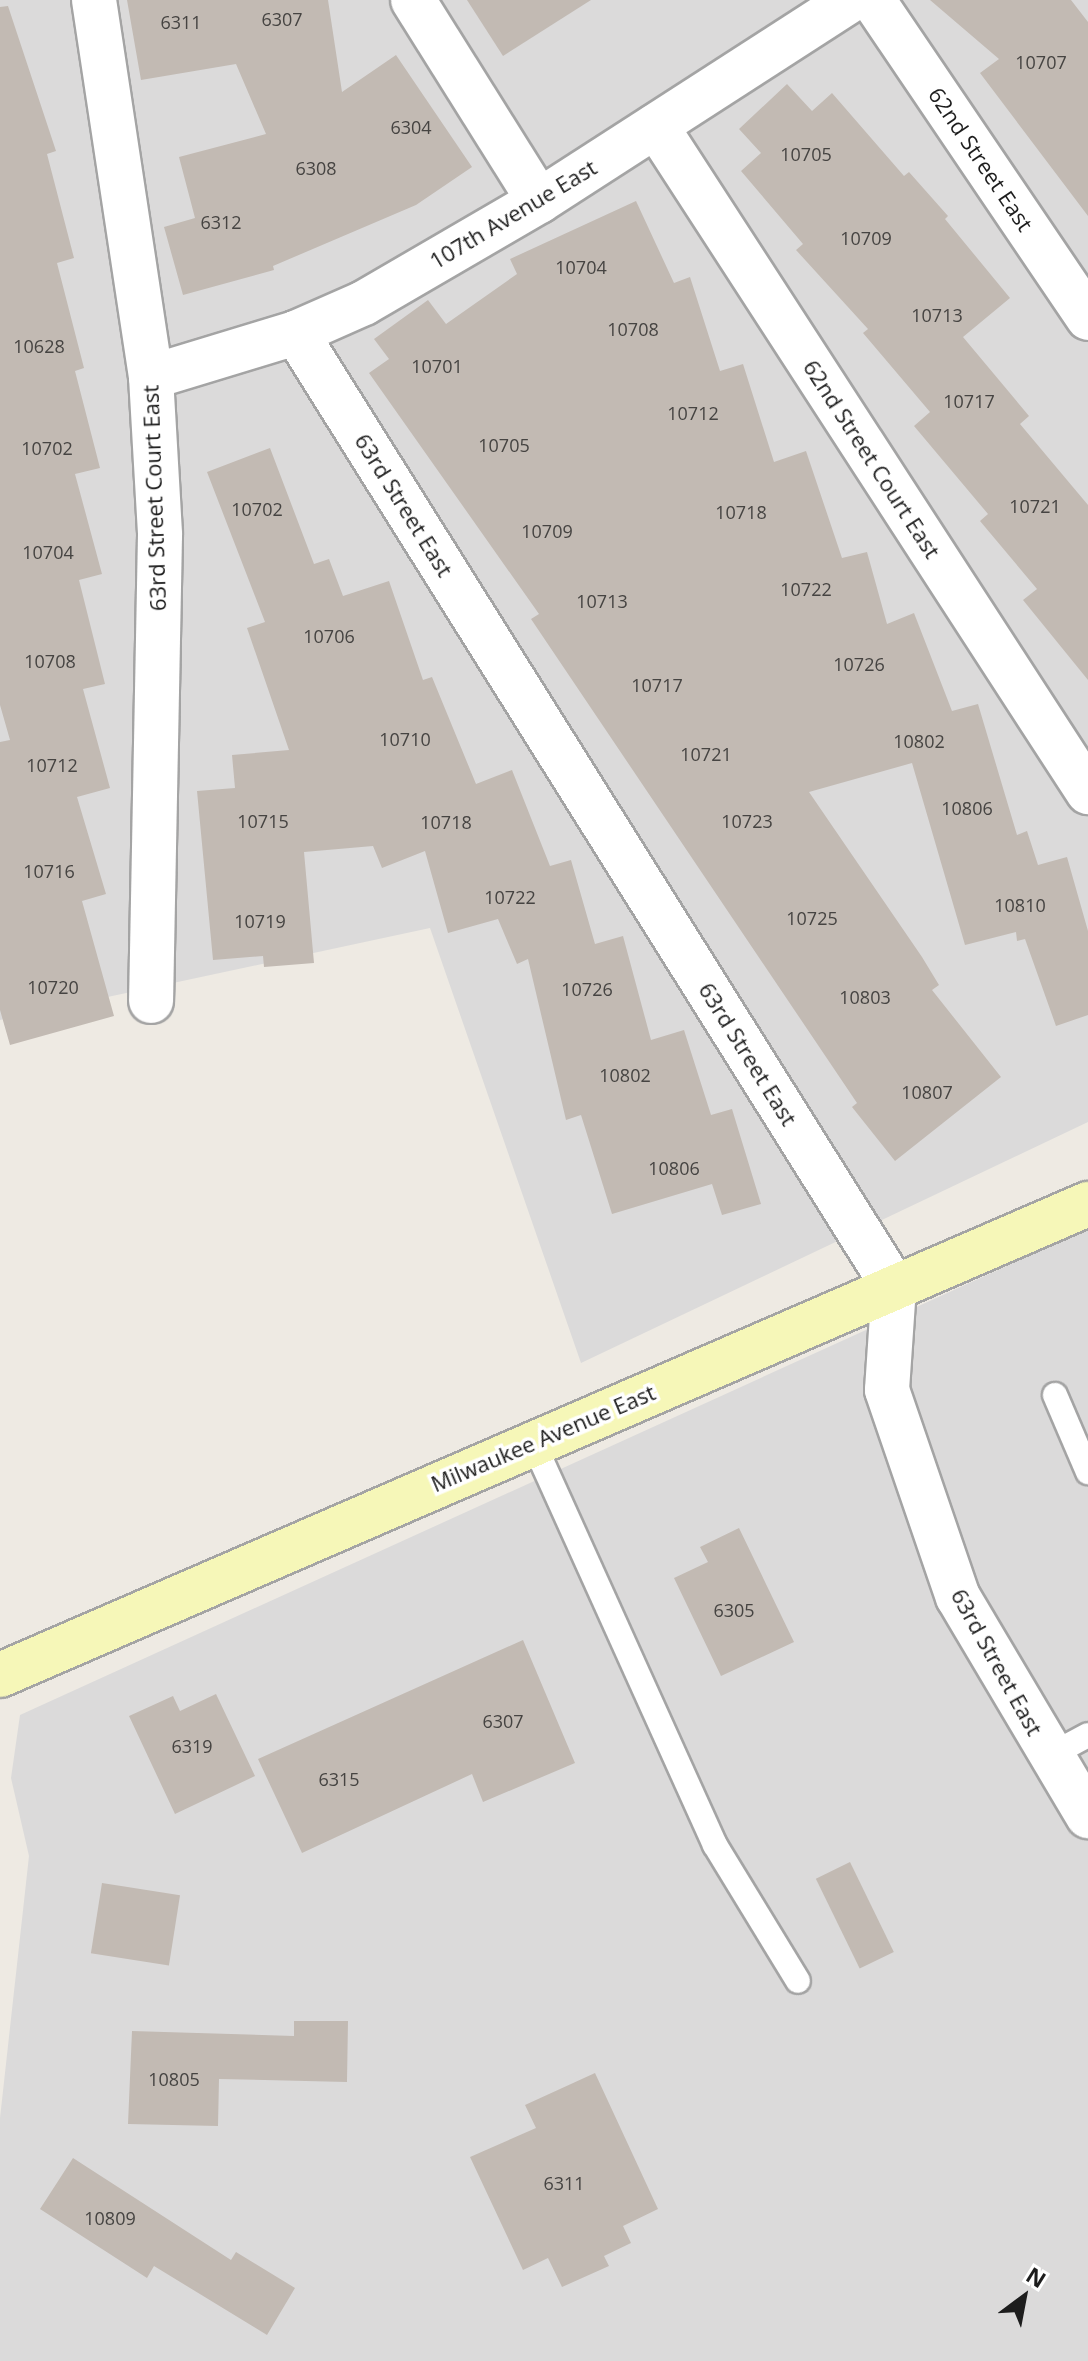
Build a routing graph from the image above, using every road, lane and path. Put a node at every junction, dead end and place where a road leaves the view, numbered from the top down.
1 (94, 0) edge
2 (413, 0) edge
3 (851, 0) edge
4 (873, 0) edge
5 (656, 126) junction
6 (539, 201) junction
7 (1088, 318) edge
8 (296, 333) junction
9 (151, 377) junction
10 (1088, 792) edge
11 (151, 1001) dead end
12 (1088, 1204) edge
13 (894, 1287) junction
14 (1055, 1395) dead end
15 (533, 1442) junction
16 (1088, 1472) edge
17 (0, 1675) edge
18 (1088, 1735) edge
19 (1049, 1756) junction
20 (1088, 1816) edge
21 (798, 1981) dead end

1 - 9 street, 63rd Street Court East
2 - 6 street
3 - 5 street, 107th Avenue East
4 - 7 street, 62nd Street East
5 - 6 street, 107th Avenue East
5 - 10 street, 62nd Street Court East
6 - 8 street, 107th Avenue East
8 - 9 street, 107th Avenue East
8 - 13 street, 63rd Street East
9 - 11 street, 63rd Street Court East
12 - 13 street, Milwaukee Avenue East
13 - 15 street, Milwaukee Avenue East
13 - 19 street, 63rd Street East
14 - 16 lane
15 - 17 street, Milwaukee Avenue East
15 - 21 lane
18 - 19 lane
19 - 20 street, 63rd Street East

